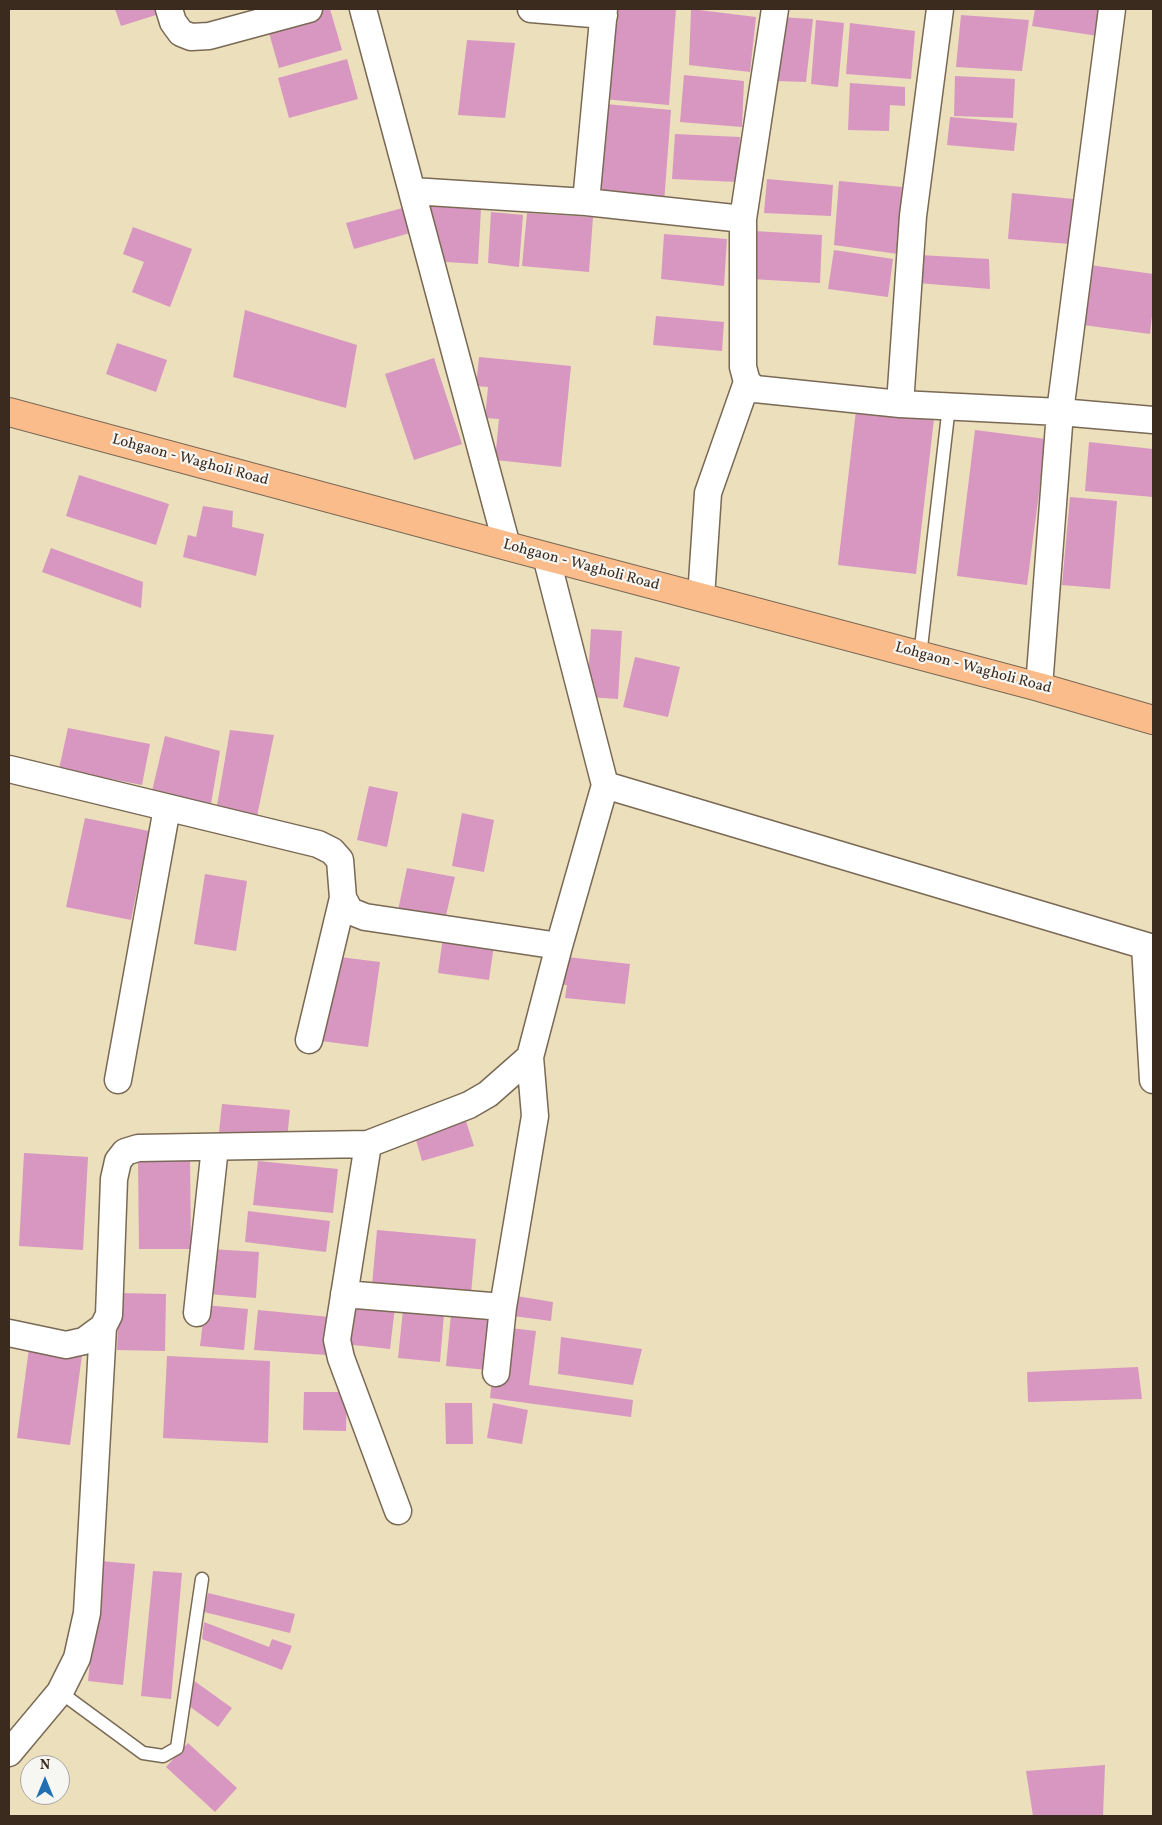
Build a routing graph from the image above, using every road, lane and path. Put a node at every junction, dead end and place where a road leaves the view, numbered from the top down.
1 (169, 9) edge
2 (309, 9) edge
3 (363, 9) edge
4 (531, 9) edge
5 (775, 9) edge
6 (940, 9) edge
7 (1112, 9) edge
8 (604, 12) edge
9 (412, 190) junction
10 (586, 202) junction
11 (743, 219) junction
12 (747, 382) junction
13 (900, 404) junction
14 (949, 406) junction
15 (9, 412) edge
16 (1060, 412) junction
17 (1153, 420) edge
18 (507, 546) junction
19 (546, 556) junction
20 (701, 597) junction
21 (920, 656) junction
22 (1039, 686) junction
23 (1153, 720) edge
24 (9, 770) edge
25 (605, 785) junction
26 (167, 808) junction
27 (343, 898) junction
28 (559, 946) junction
29 (1149, 947) edge
30 (309, 1040) dead end
31 (530, 1057) junction
32 (118, 1080) dead end
33 (1153, 1080) edge
34 (368, 1144) junction
35 (215, 1147) junction
36 (344, 1294) junction
37 (503, 1307) junction
38 (197, 1313) dead end
39 (103, 1327) junction
40 (9, 1333) edge
41 (496, 1373) dead end
42 (398, 1511) dead end
43 (202, 1579) dead end
44 (60, 1692) junction
45 (9, 1753) edge

1 - 2 street
3 - 9 street
4 - 8 street
5 - 11 street
6 - 13 street
7 - 16 street
8 - 10 street
9 - 10 street
9 - 18 street
10 - 11 street
11 - 12 street
12 - 13 street
12 - 20 street
13 - 14 street
14 - 16 street
14 - 21 lane
15 - 18 main road, Lohgaon - Wagholi Road
16 - 17 street
16 - 22 street
18 - 19 main road, Lohgaon - Wagholi Road
19 - 20 main road, Lohgaon - Wagholi Road
19 - 25 street
20 - 21 main road, Lohgaon - Wagholi Road
21 - 22 main road, Lohgaon - Wagholi Road
22 - 23 main road, Lohgaon - Wagholi Road
24 - 26 street
25 - 28 street
25 - 29 street
26 - 27 street
26 - 32 street
27 - 28 street
27 - 30 street
28 - 31 street
29 - 33 street
31 - 34 street
31 - 37 street
34 - 35 street
34 - 36 street
35 - 38 street
35 - 39 street
36 - 37 street
36 - 42 street
37 - 41 street
39 - 40 street
39 - 44 street
43 - 44 lane
44 - 45 street

